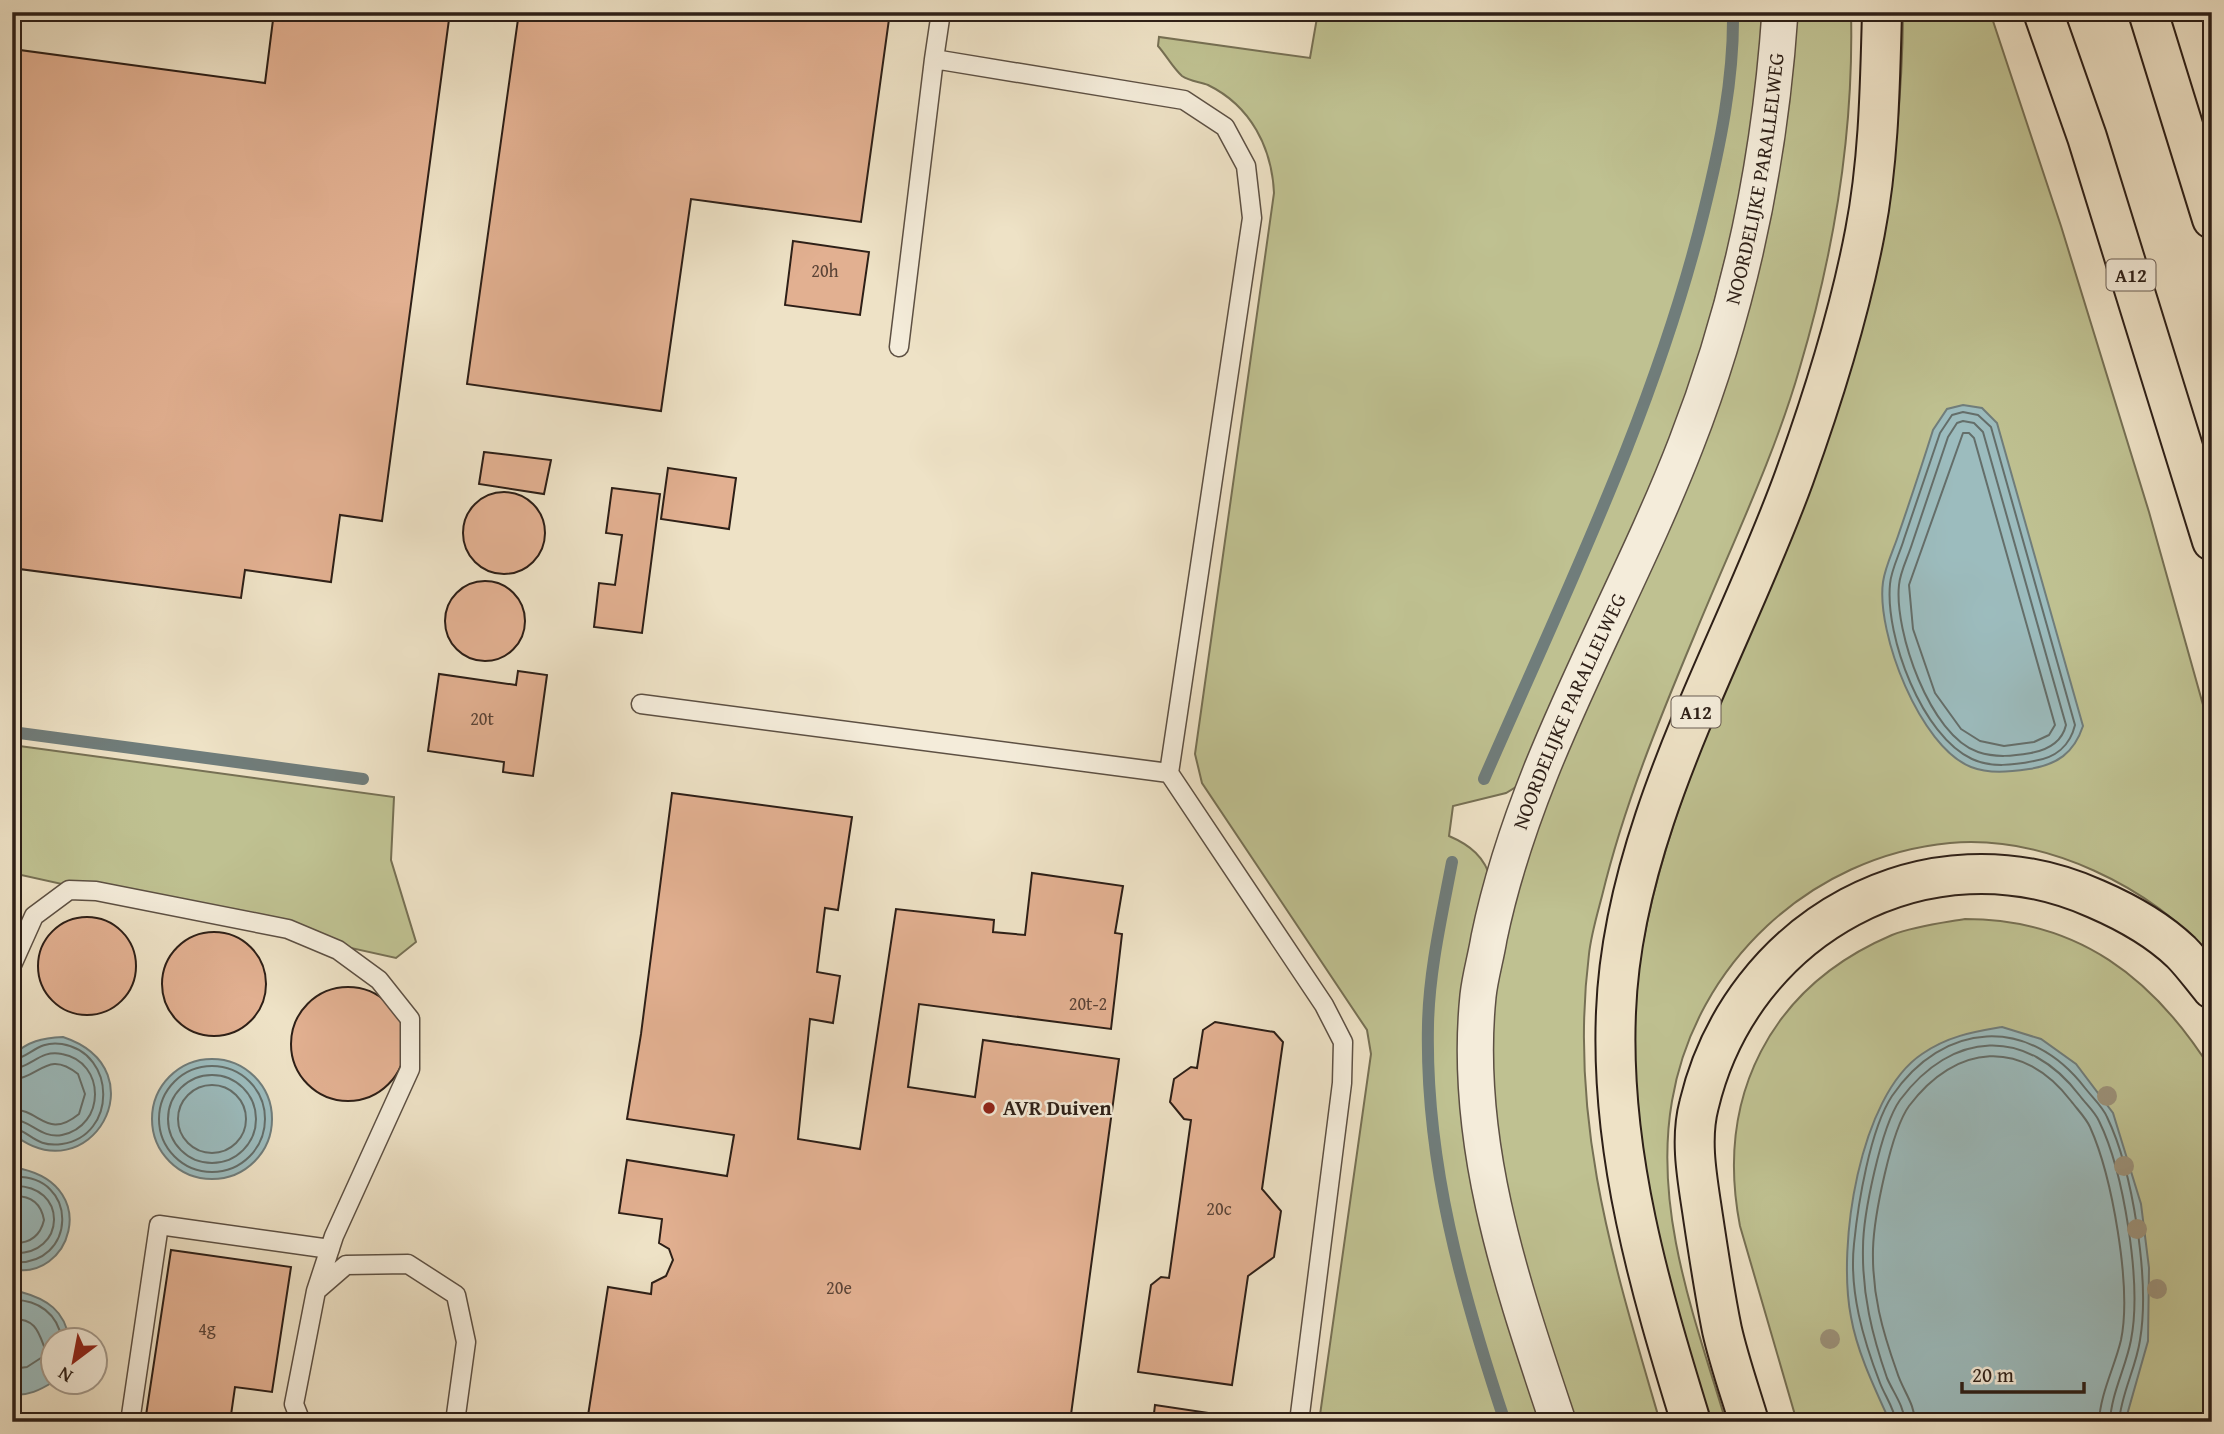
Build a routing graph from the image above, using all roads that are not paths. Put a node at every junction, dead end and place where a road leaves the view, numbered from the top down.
1 (941, 12) edge
2 (1780, 12) edge
3 (1882, 12) edge
4 (2043, 12) edge
5 (2148, 12) edge
6 (934, 60) junction
7 (2212, 219) edge
8 (899, 347) dead end
9 (2212, 541) edge
10 (641, 704) dead end
11 (1169, 773) junction
12 (12, 965) edge
13 (2212, 989) edge
14 (330, 1249) junction
15 (316, 1291) junction
16 (130, 1422) edge
17 (301, 1422) edge
18 (455, 1422) edge
19 (1298, 1422) edge
20 (1558, 1422) edge
21 (1691, 1422) edge
22 (1749, 1422) edge

1 - 6 lane
2 - 20 street, NOORDELIJKE PARALLELWEG
3 - 21 highway, A12
4 - 9 highway, A12
5 - 7 highway
6 - 8 lane
6 - 11 lane
10 - 11 lane
11 - 19 lane
12 - 14 lane
13 - 22 highway
14 - 15 lane
14 - 16 lane
15 - 17 lane
15 - 18 lane

